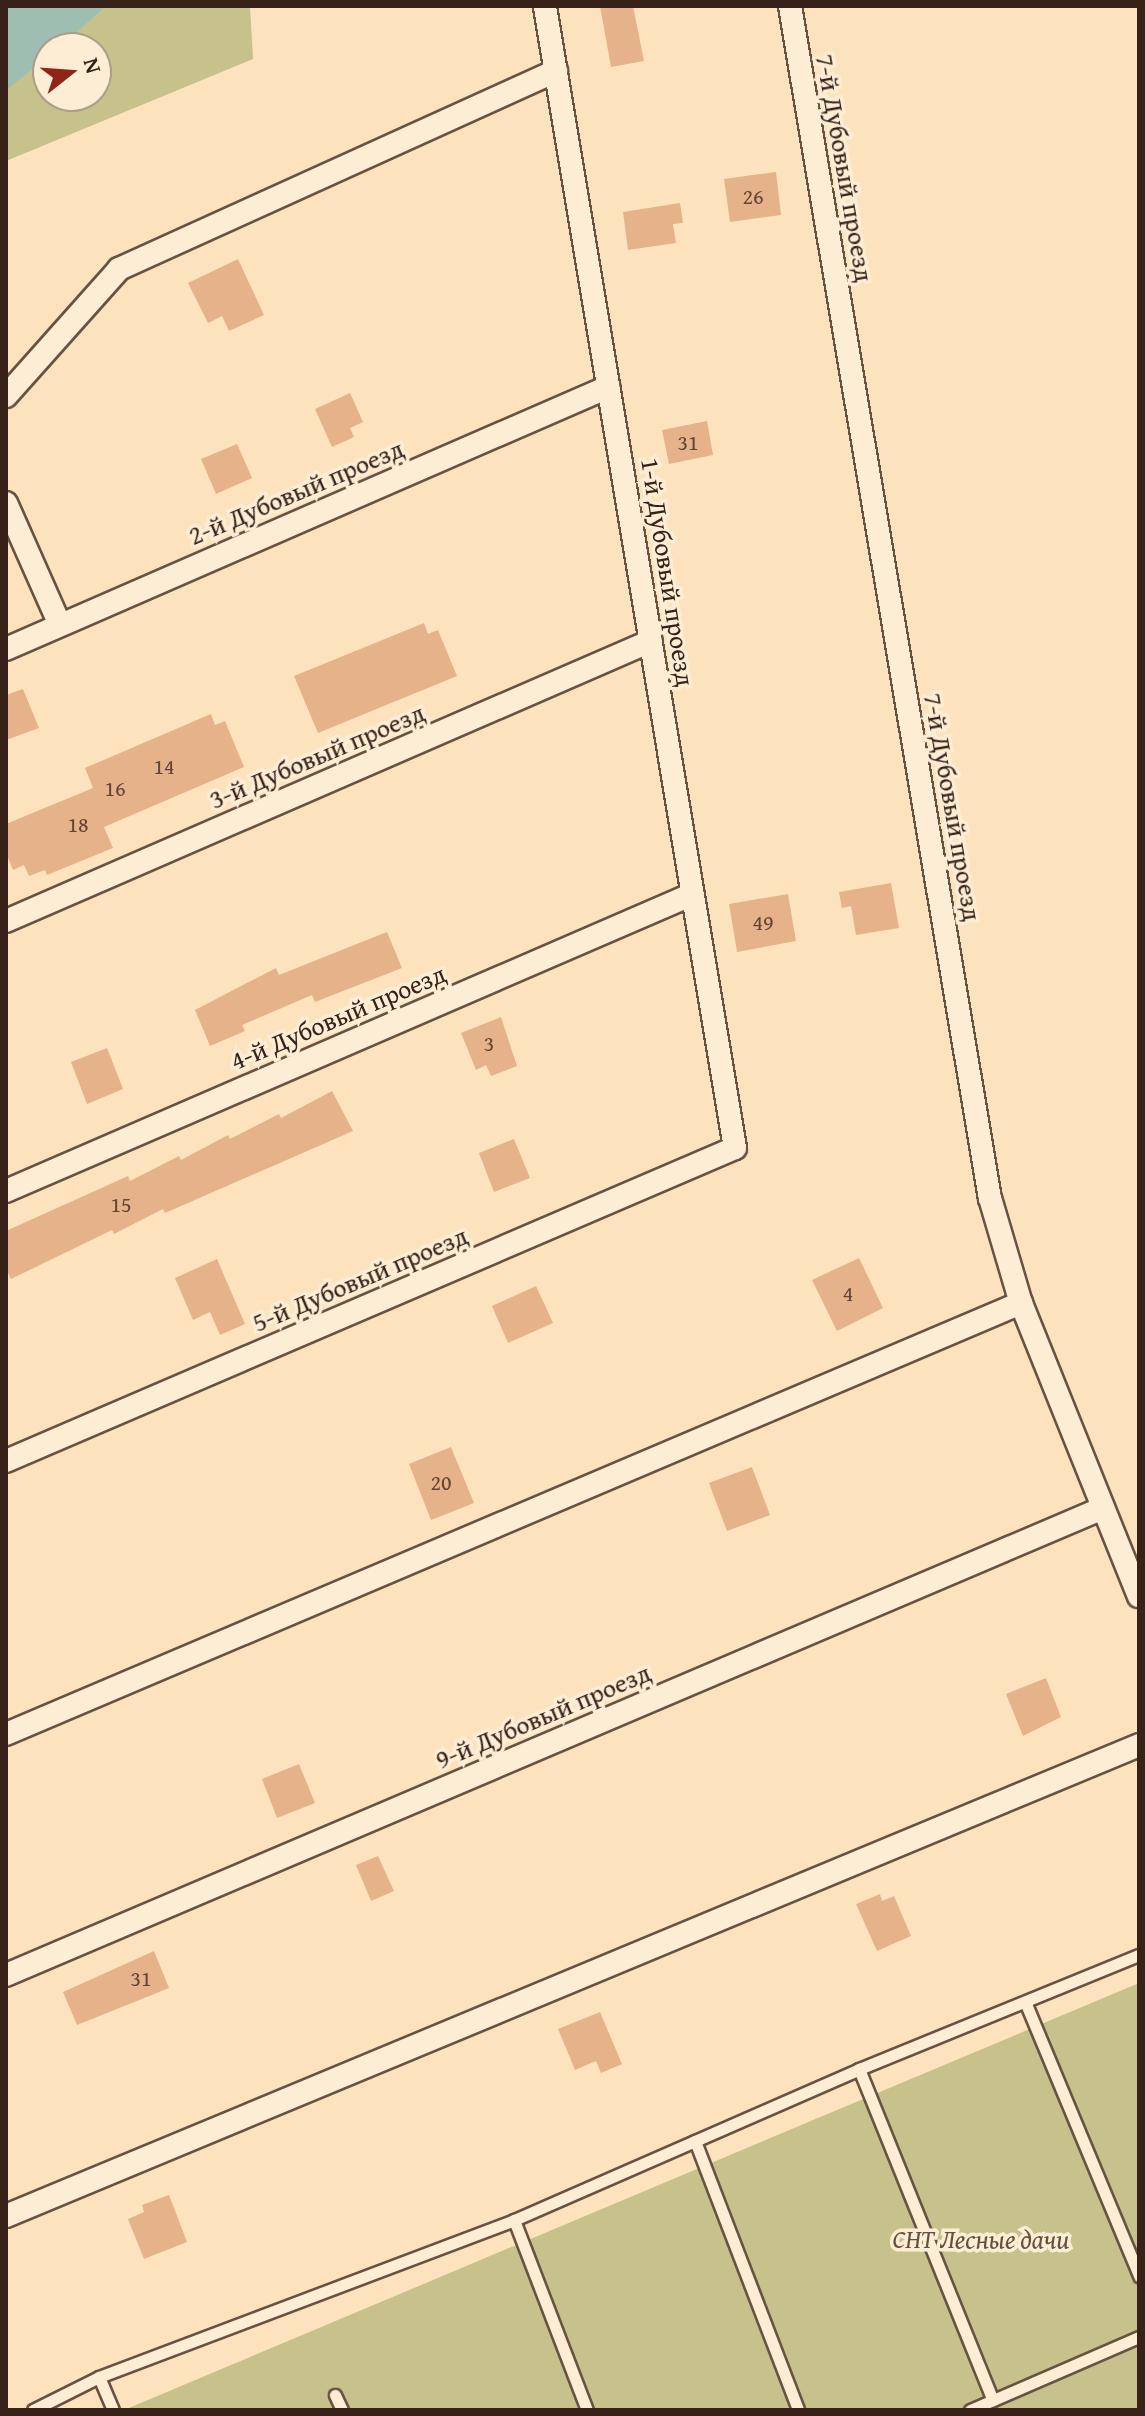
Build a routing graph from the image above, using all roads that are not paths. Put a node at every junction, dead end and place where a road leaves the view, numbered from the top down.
1 (545, 6) edge
2 (790, 6) edge
3 (556, 71) junction
4 (608, 387) junction
5 (6, 396) edge
6 (6, 503) edge
7 (60, 625) junction
8 (651, 641) junction
9 (6, 649) edge
10 (693, 894) junction
11 (6, 921) edge
12 (735, 1148) joint
13 (6, 1191) edge
14 (1021, 1303) junction
15 (6, 1461) edge
16 (1103, 1508) junction
17 (1139, 1596) edge
18 (6, 1734) edge
19 (1139, 1745) edge
20 (1139, 1955) edge
21 (6, 1975) edge
22 (1026, 2004) junction
23 (859, 2069) junction
24 (695, 2141) junction
25 (6, 2216) edge
26 (514, 2220) junction
27 (1139, 2276) edge
28 (1139, 2337) edge
29 (99, 2377) junction
30 (335, 2395) dead end
31 (993, 2400) junction
32 (33, 2410) edge
33 (113, 2410) edge
34 (342, 2410) edge
35 (587, 2410) edge
36 (798, 2410) edge
37 (972, 2410) edge

1 - 3 street, 1-й Дубовый проезд
2 - 14 street, 7-й Дубовый проезд
3 - 4 street, 1-й Дубовый проезд
3 - 5 street
4 - 7 street, 2-й Дубовый проезд
4 - 8 street, 1-й Дубовый проезд
6 - 7 street
7 - 9 street, 2-й Дубовый проезд
8 - 10 street, 1-й Дубовый проезд
8 - 11 street, 3-й Дубовый проезд
10 - 12 street, 1-й Дубовый проезд
10 - 13 street, 4-й Дубовый проезд
12 - 15 street, 5-й Дубовый проезд
14 - 16 street, 7-й Дубовый проезд
14 - 18 street
16 - 17 street, 7-й Дубовый проезд
16 - 21 street, 9-й Дубовый проезд
19 - 25 street
20 - 22 lane
22 - 23 lane
22 - 27 lane
23 - 24 lane
23 - 31 lane
24 - 26 lane
24 - 36 lane
26 - 29 lane
26 - 35 lane
28 - 31 lane
29 - 32 lane
29 - 33 lane
30 - 34 lane
31 - 37 lane

